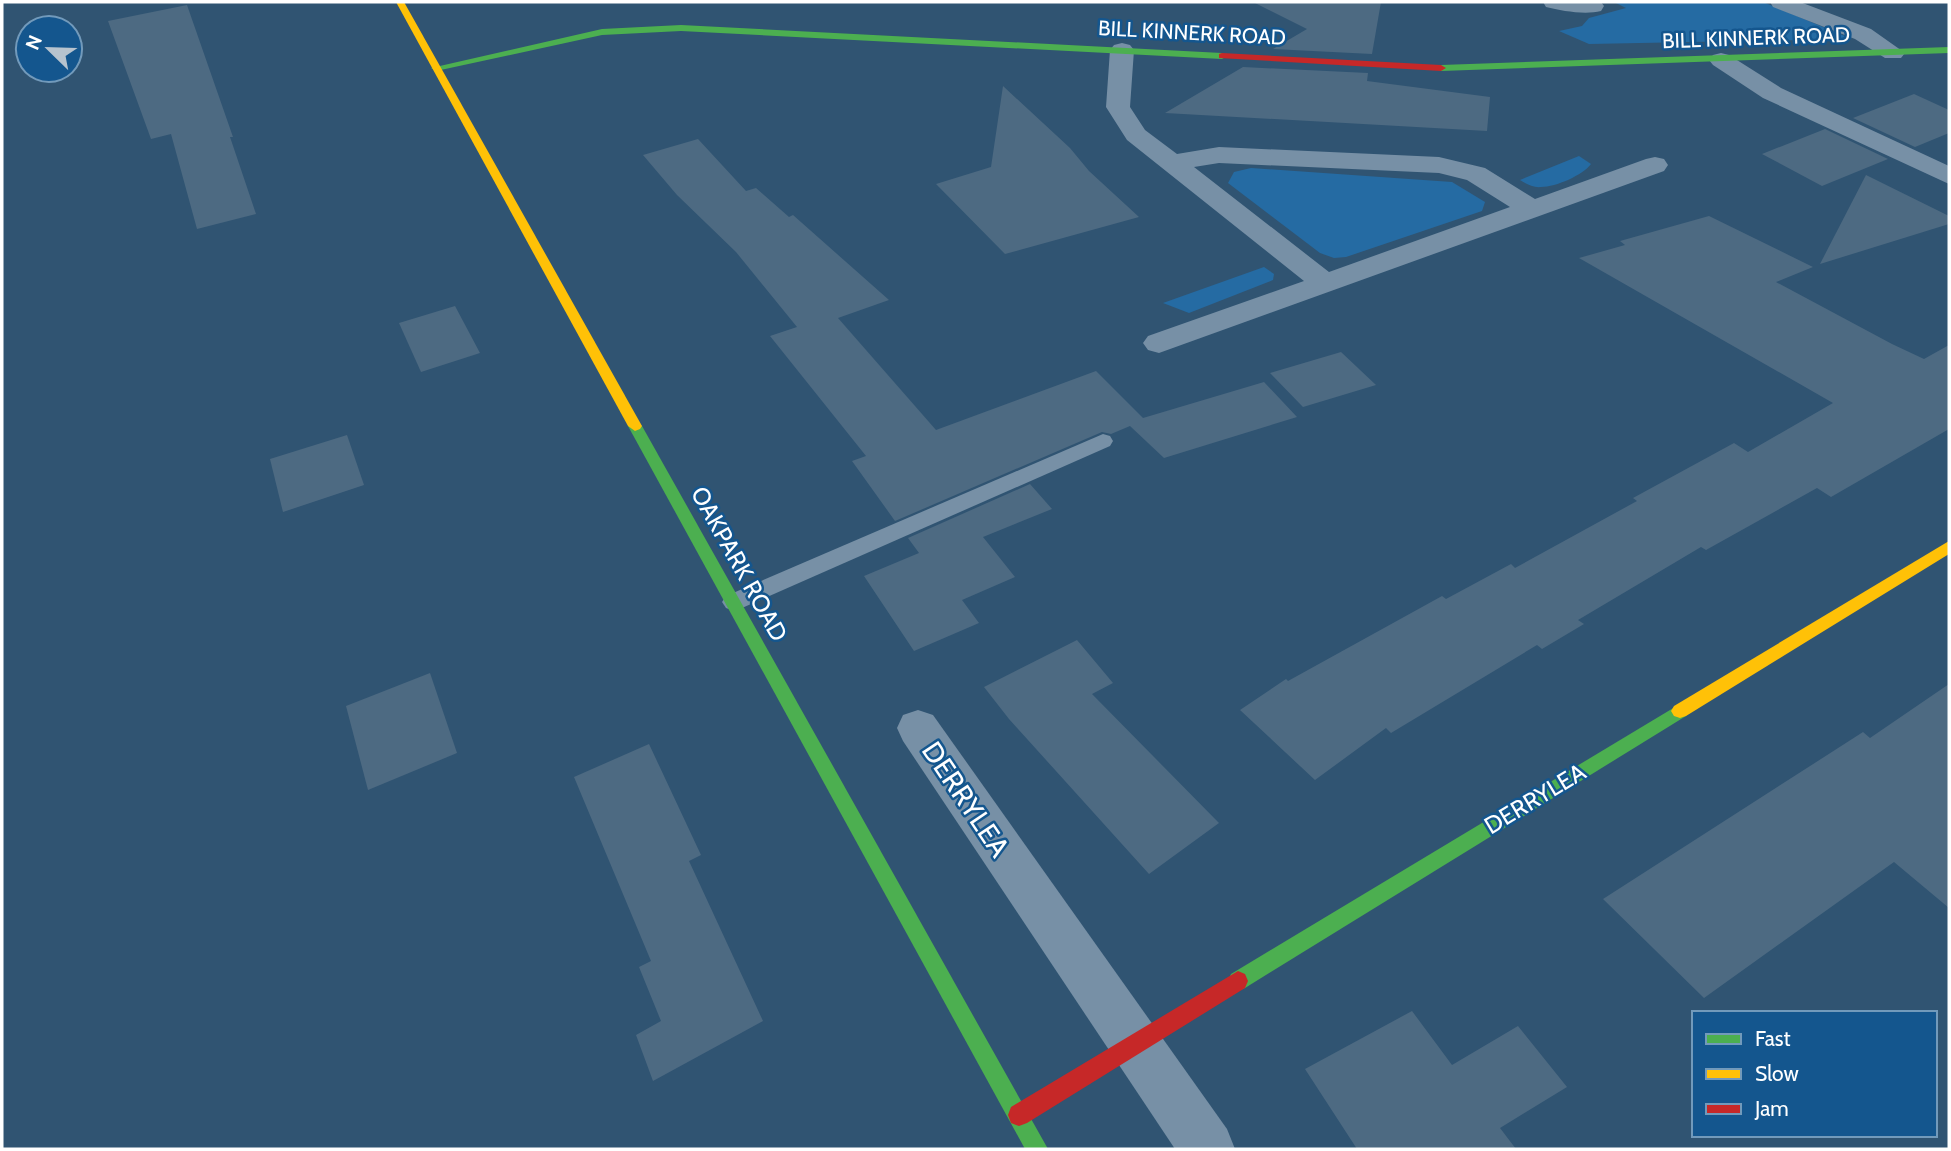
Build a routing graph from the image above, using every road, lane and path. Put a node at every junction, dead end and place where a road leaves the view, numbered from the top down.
1 (400, 2) edge
2 (1554, 2) edge
3 (1781, 2) edge
4 (1593, 6) dead end
5 (1122, 50) junction
6 (1949, 50) edge
7 (1893, 53) junction
8 (1721, 60) junction
9 (436, 68) junction
10 (1169, 163) junction
11 (1655, 165) dead end
12 (1949, 176) edge
13 (1532, 209) junction
14 (1324, 282) junction
15 (1158, 343) dead end
16 (1102, 442) dead end
17 (1945, 554) edge
18 (734, 602) junction
19 (918, 728) dead end
20 (1133, 1044) junction
21 (1019, 1115) junction
22 (1037, 1149) edge
23 (1208, 1149) edge

1 - 9 street, OAKPARK ROAD
2 - 4 street
3 - 7 street
5 - 8 street, BILL KINNERK ROAD
5 - 9 street, BILL KINNERK ROAD
5 - 10 street
6 - 7 street, BILL KINNERK ROAD
7 - 8 street, BILL KINNERK ROAD
8 - 12 street
9 - 18 street, OAKPARK ROAD
10 - 13 street
10 - 14 street
11 - 13 street
13 - 14 street
14 - 15 street
16 - 18 lane
17 - 20 street, DERRYLEA
18 - 21 street, OAKPARK ROAD
19 - 20 street, DERRYLEA
20 - 21 street, DERRYLEA
20 - 23 street, DERRYLEA
21 - 22 street, OAKPARK ROAD

